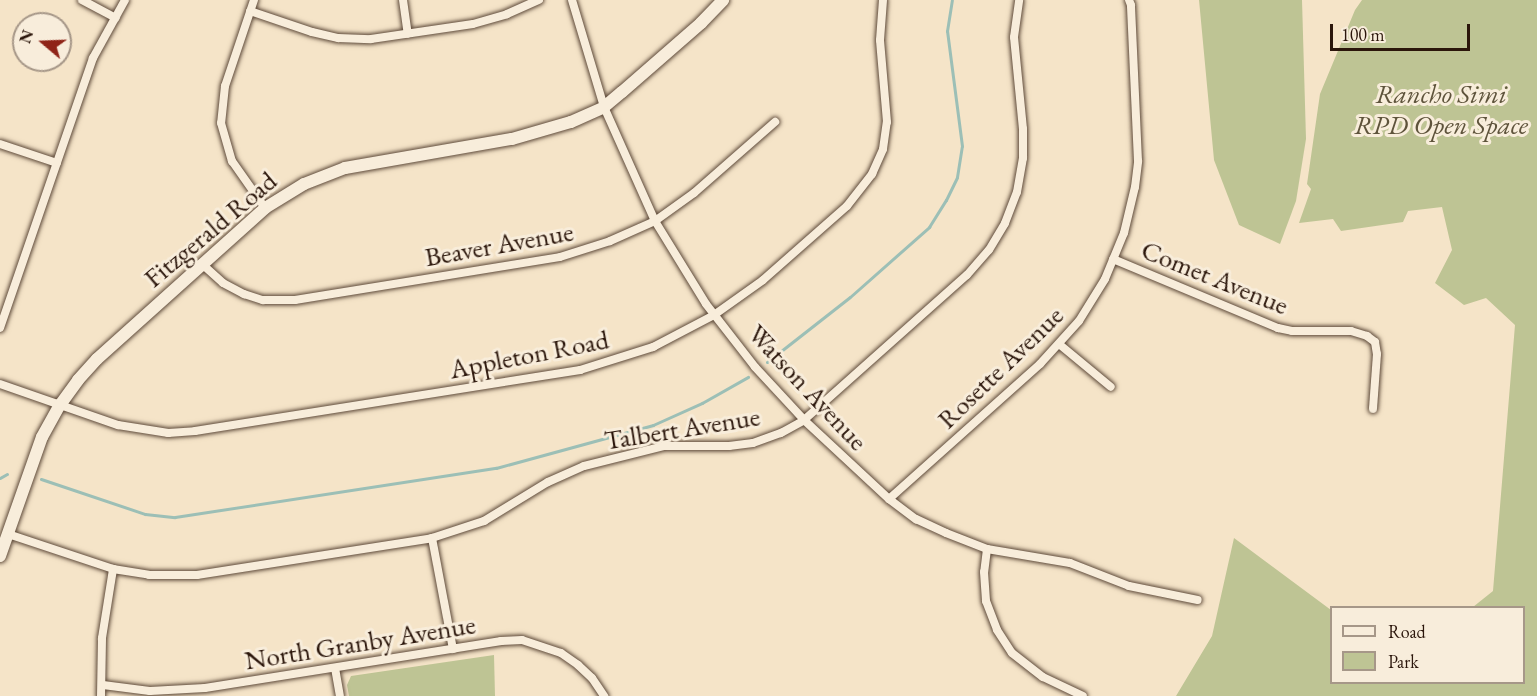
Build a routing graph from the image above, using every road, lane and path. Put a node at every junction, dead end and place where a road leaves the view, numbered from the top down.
1 (82, 0) edge
2 (125, 0) edge
3 (254, 0) edge
4 (403, 0) edge
5 (539, 0) edge
6 (572, 0) edge
7 (723, 0) edge
8 (883, 0) edge
9 (1018, 0) edge
10 (1129, 0) edge
11 (250, 11) junction
12 (116, 18) junction
13 (408, 34) junction
14 (603, 107) junction
15 (775, 122) dead end
16 (0, 144) edge
17 (57, 164) junction
18 (265, 208) junction
19 (655, 221) junction
20 (1113, 259) junction
21 (202, 264) junction
22 (714, 315) junction
23 (0, 328) edge
24 (1059, 344) junction
25 (0, 384) edge
26 (1112, 387) dead end
27 (60, 405) junction
28 (1373, 409) dead end
29 (804, 420) junction
30 (889, 499) junction
31 (8, 534) junction
32 (432, 538) junction
33 (987, 549) junction
34 (0, 556) edge
35 (113, 569) junction
36 (1198, 600) dead end
37 (453, 649) junction
38 (335, 669) junction
39 (103, 685) junction
40 (101, 696) edge
41 (340, 696) edge
42 (604, 696) edge
43 (1083, 696) edge

1 - 12 street
2 - 12 street
3 - 11 street
4 - 13 street
5 - 13 street
6 - 14 street, Watson Avenue
7 - 14 main road, Fitzgerald Road
8 - 22 street, Appleton Road
9 - 29 street, Talbert Avenue
10 - 20 street, Rosette Avenue
11 - 13 street
11 - 18 street
12 - 17 street
14 - 18 main road, Fitzgerald Road
14 - 19 street, Watson Avenue
15 - 19 street, Beaver Avenue
16 - 17 street
17 - 23 street
18 - 21 main road, Fitzgerald Road
19 - 21 street, Beaver Avenue
19 - 22 street, Watson Avenue
20 - 24 street, Rosette Avenue
20 - 28 street, Comet Avenue
21 - 27 main road, Fitzgerald Road
22 - 27 street, Appleton Road
22 - 29 street, Watson Avenue
24 - 26 street
24 - 30 street, Rosette Avenue
25 - 27 street, Appleton Road
27 - 31 main road, Fitzgerald Road
29 - 30 street, Watson Avenue
29 - 32 street, Talbert Avenue
30 - 33 street, Watson Avenue
31 - 34 main road, Fitzgerald Road
31 - 35 street, Talbert Avenue
32 - 35 street, Talbert Avenue
32 - 37 street
33 - 36 street, Watson Avenue
33 - 43 street
35 - 39 street
37 - 38 street, North Granby Avenue
37 - 42 street, North Granby Avenue
38 - 39 street, North Granby Avenue
38 - 41 street
39 - 40 street

